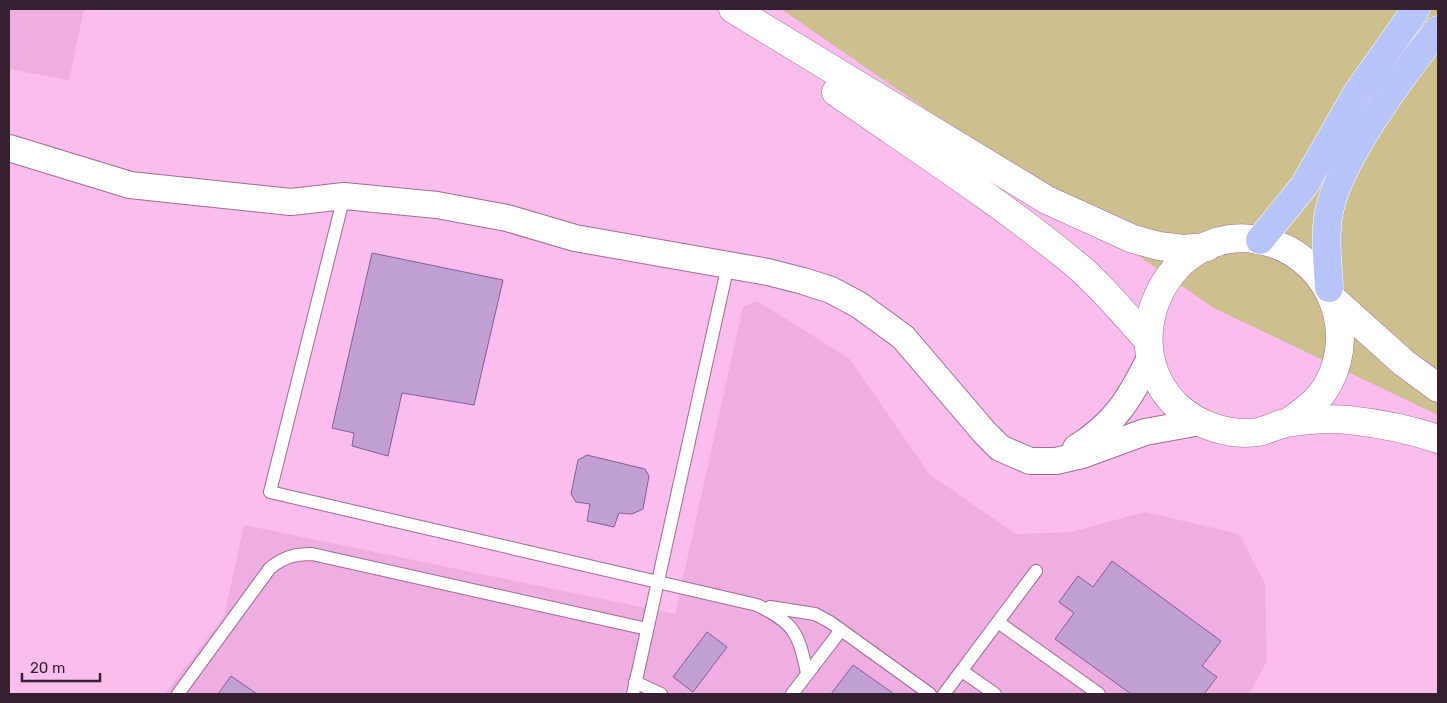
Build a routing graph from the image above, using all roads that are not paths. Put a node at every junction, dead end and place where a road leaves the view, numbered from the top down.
1 (1416, 9) edge
2 (742, 15) edge
3 (1438, 30) edge
4 (9, 148) edge
5 (344, 196) junction
6 (1260, 240) junction
7 (1207, 247) junction
8 (728, 265) junction
9 (1332, 295) junction
10 (1149, 348) junction
11 (1438, 388) edge
12 (1200, 422) junction
13 (1287, 423) junction
14 (1438, 438) edge
15 (1056, 461) junction
16 (1036, 571) dead end
17 (658, 583) junction
18 (757, 605) junction
19 (998, 622) junction
20 (647, 629) junction
21 (841, 630) junction
22 (962, 671) junction
23 (807, 673) junction
24 (634, 688) edge
25 (178, 694) edge
26 (661, 694) edge
27 (792, 694) edge
28 (930, 694) edge
29 (944, 694) edge
30 (994, 694) edge
31 (1099, 694) edge

1 - 6 highway
2 - 7 street
2 - 10 street
3 - 9 highway
4 - 5 street
5 - 8 street
5 - 17 lane
6 - 7 street
6 - 9 street
7 - 10 street
8 - 15 street
8 - 17 lane
9 - 11 street
9 - 13 street
10 - 12 street
10 - 15 street
12 - 13 street
12 - 15 street
13 - 14 street
16 - 19 lane
17 - 18 lane
17 - 20 lane
18 - 21 lane
18 - 23 lane
19 - 22 lane
19 - 31 lane
20 - 24 lane
20 - 25 lane
21 - 23 lane
21 - 28 lane
22 - 29 lane
22 - 30 lane
23 - 27 lane
24 - 26 lane

